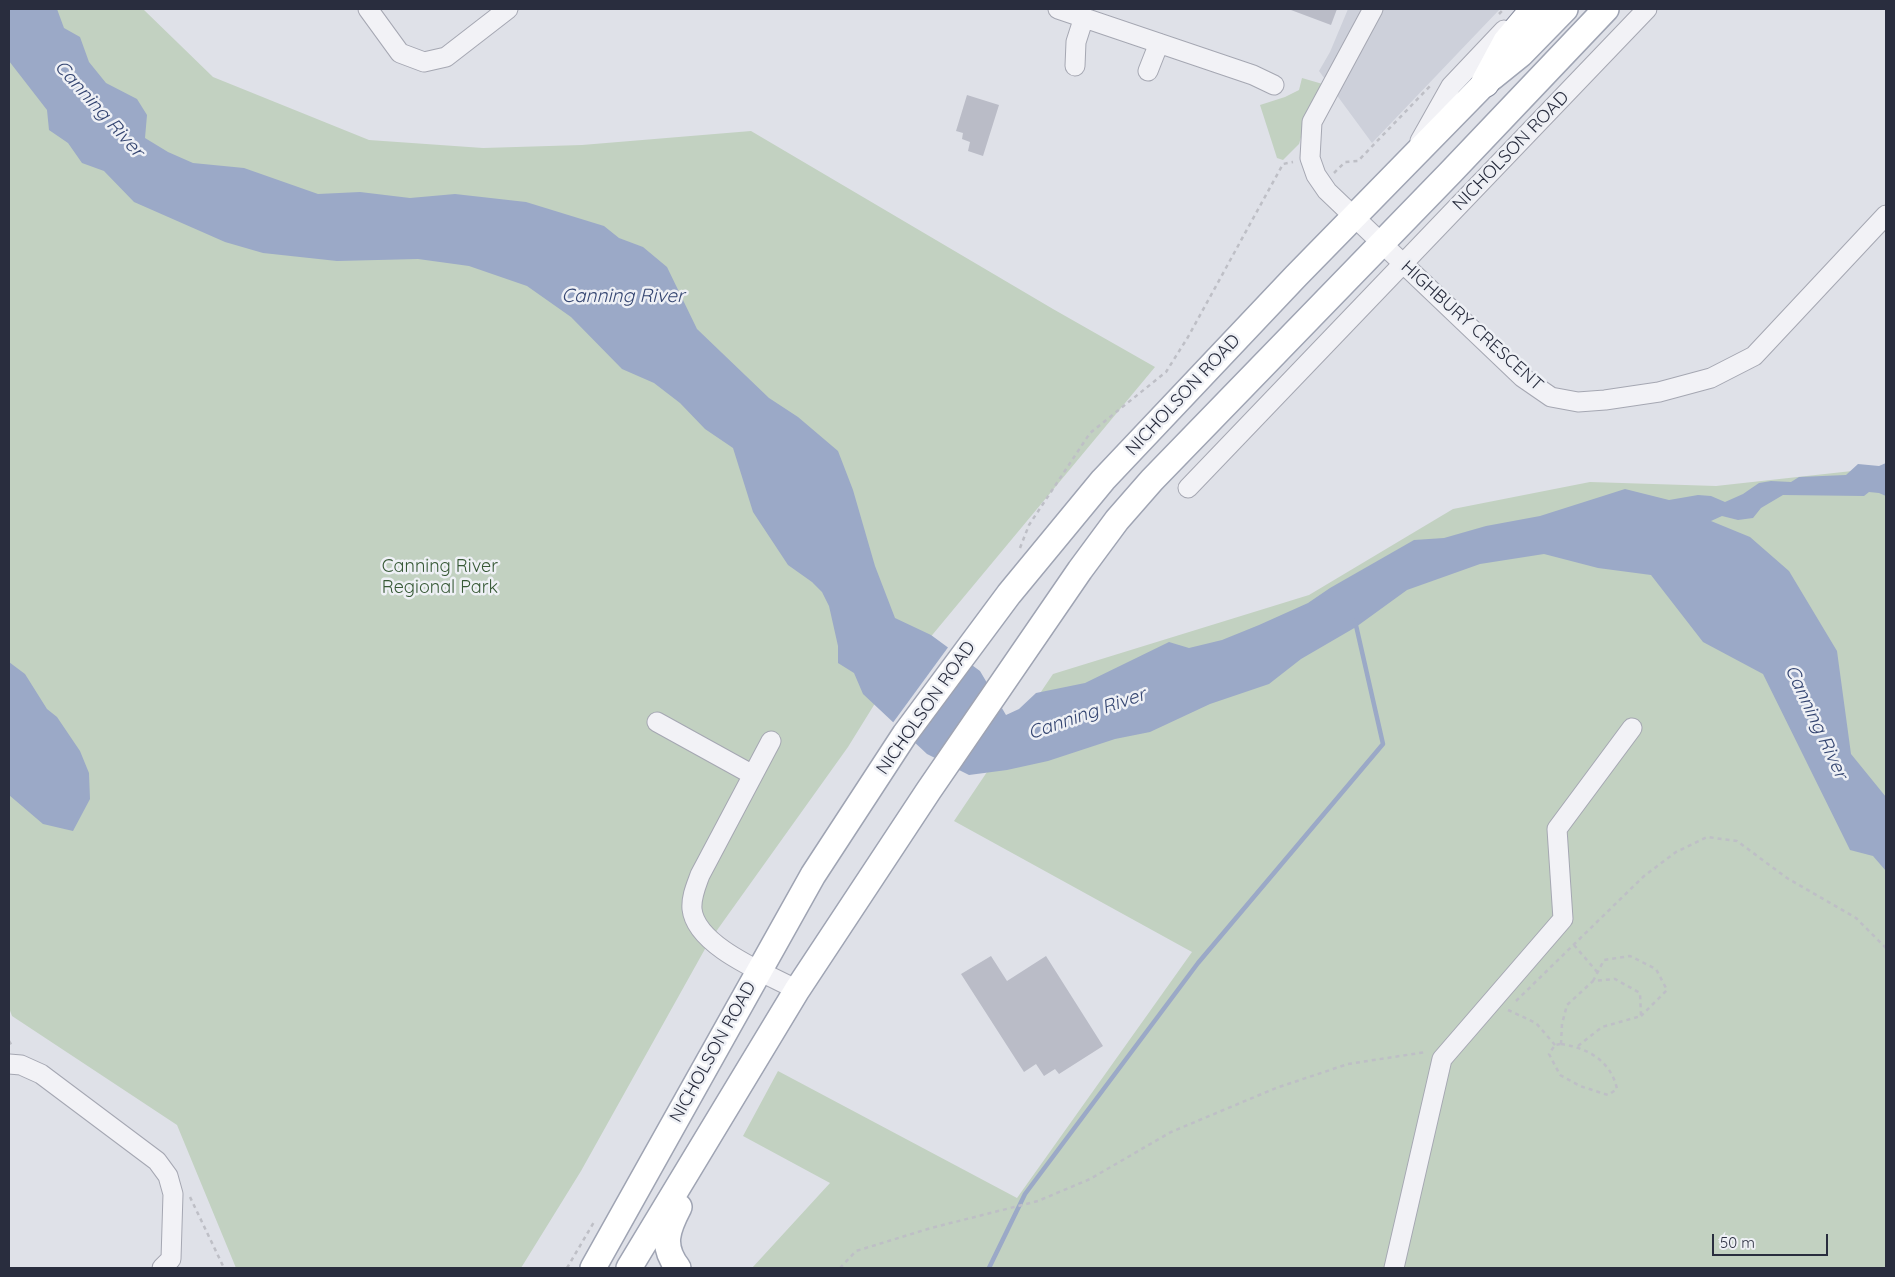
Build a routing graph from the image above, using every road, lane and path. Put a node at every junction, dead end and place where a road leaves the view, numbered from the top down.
1 (368, 9) edge
2 (508, 9) edge
3 (1058, 9) edge
4 (1373, 9) edge
5 (1504, 9) edge
6 (1522, 9) edge
7 (1535, 9) edge
8 (1565, 9) edge
9 (1606, 9) edge
10 (1647, 9) edge
11 (1498, 16) dead end
12 (1084, 17) junction
13 (1159, 43) junction
14 (1075, 66) dead end
15 (1148, 71) dead end
16 (1438, 78) dead end
17 (1485, 82) junction
18 (1274, 85) dead end
19 (1410, 159) junction
20 (1283, 164) dead end
21 (1323, 185) junction
22 (1886, 215) edge
23 (1354, 216) junction
24 (1382, 244) junction
25 (1403, 264) junction
26 (1188, 488) dead end
27 (1018, 551) dead end
28 (657, 722) dead end
29 (1632, 728) dead end
30 (771, 741) dead end
31 (753, 775) junction
32 (1574, 945) dead end
33 (759, 970) junction
34 (1598, 973) junction
35 (1593, 981) junction
36 (797, 990) junction
37 (1508, 1010) dead end
38 (1641, 1016) junction
39 (1561, 1044) junction
40 (1555, 1045) junction
41 (1578, 1046) junction
42 (9, 1064) edge
43 (700, 1150) junction
44 (1024, 1204) dead end
45 (617, 1228) junction
46 (162, 1268) edge
47 (567, 1268) edge
48 (572, 1268) edge
49 (593, 1268) edge
50 (624, 1268) edge
51 (629, 1268) edge
52 (678, 1268) edge
53 (840, 1268) edge
54 (1394, 1268) edge

1 - 2 street
3 - 12 street
4 - 21 street
5 - 11 path
6 - 19 street
7 - 17 highway
8 - 17 main road, NICHOLSON ROAD
9 - 24 main road, NICHOLSON ROAD
10 - 25 street, NICHOLSON ROAD
12 - 13 street
12 - 14 street
13 - 15 street
13 - 18 street
16 - 21 path
17 - 19 main road, NICHOLSON ROAD
19 - 23 main road, NICHOLSON ROAD
20 - 27 path
21 - 23 street
22 - 25 street, HIGHBURY CRESCENT
23 - 24 street
23 - 33 main road, NICHOLSON ROAD
24 - 25 street, HIGHBURY CRESCENT
24 - 36 main road, NICHOLSON ROAD
25 - 26 street, NICHOLSON ROAD
28 - 31 street
29 - 54 street
30 - 31 street
31 - 33 street
32 - 34 path
33 - 36 street
33 - 45 main road, NICHOLSON ROAD
34 - 35 path
34 - 38 path
35 - 38 path
35 - 39 path
36 - 43 main road, NICHOLSON ROAD
37 - 40 path
38 - 41 path
39 - 40 path
39 - 41 path
40 - 41 path
42 - 46 street
43 - 51 main road, NICHOLSON ROAD
43 - 52 main road
44 - 53 path
45 - 49 main road, NICHOLSON ROAD
45 - 50 main road
47 - 48 path

